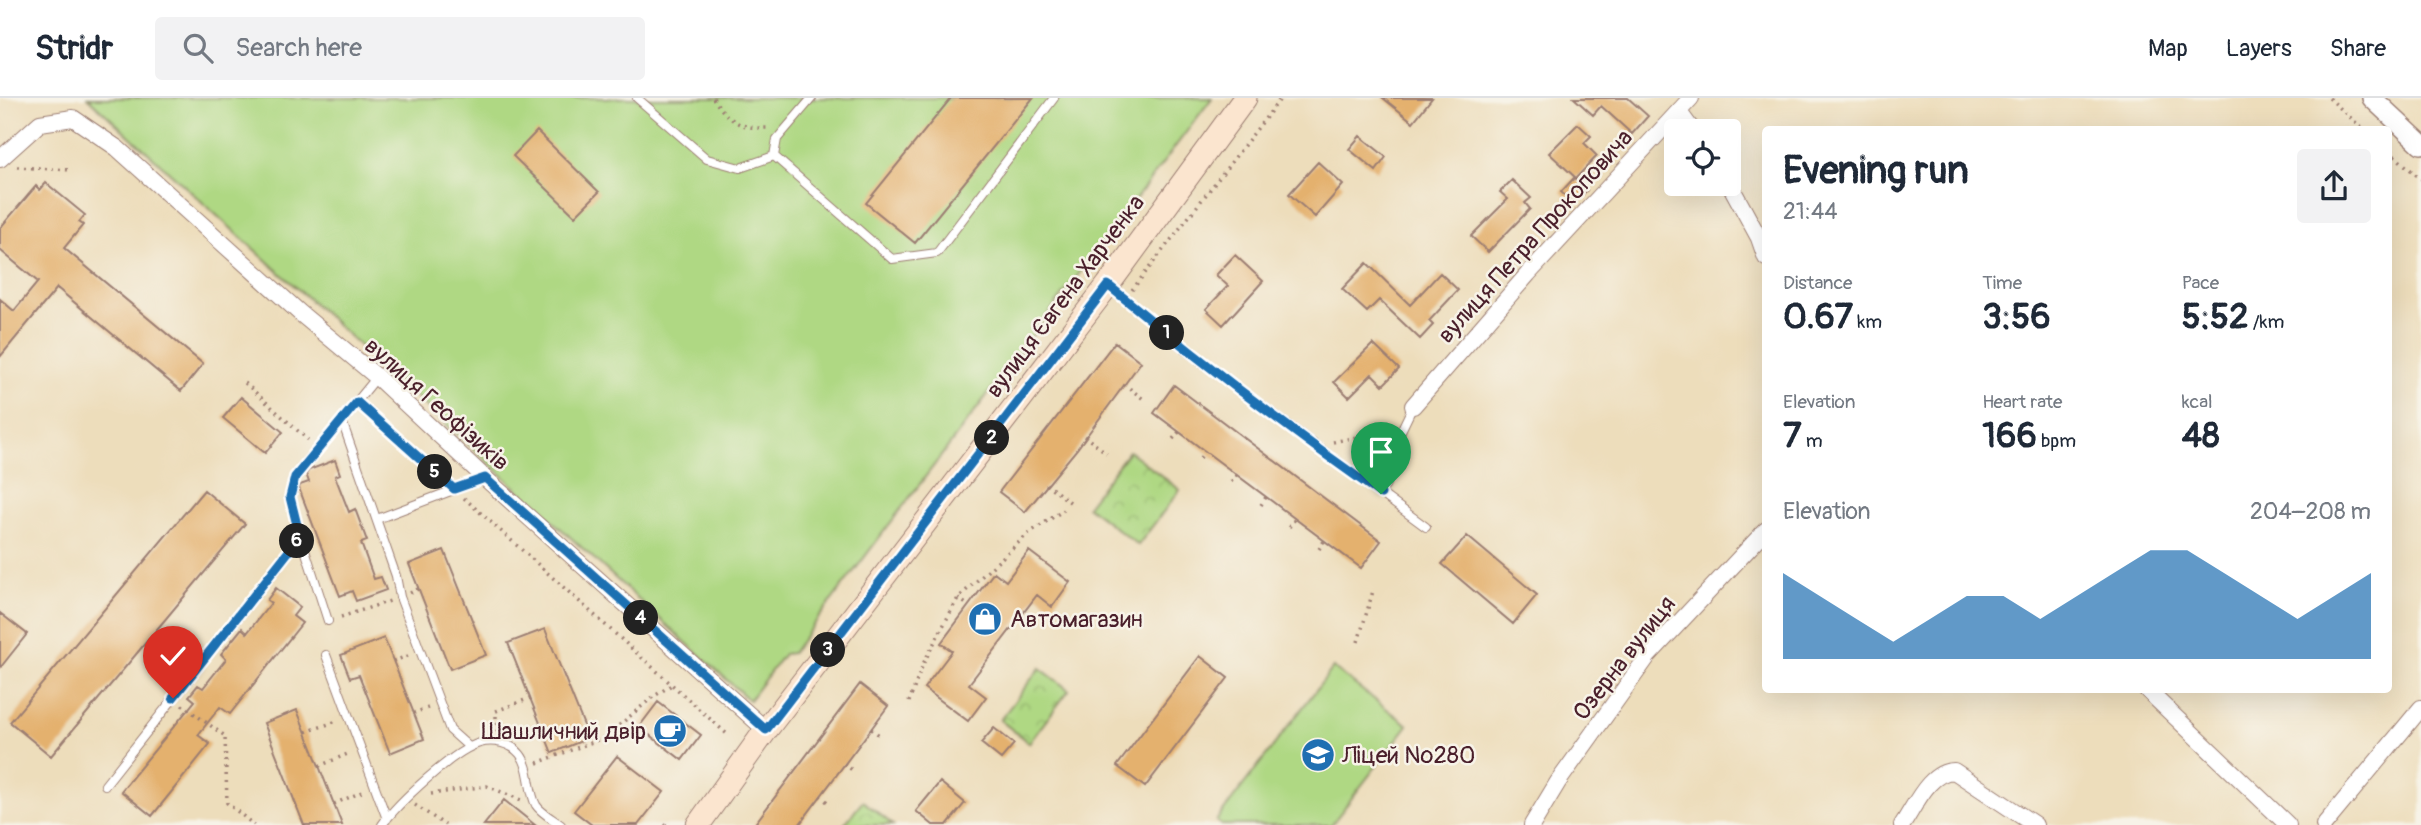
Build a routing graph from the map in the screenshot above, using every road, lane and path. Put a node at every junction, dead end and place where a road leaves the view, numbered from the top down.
1 (637, 98) edge
2 (713, 98) edge
3 (812, 98) edge
4 (1054, 98) edge
5 (1245, 98) edge
6 (1691, 98) edge
7 (2329, 98) edge
8 (2372, 98) edge
9 (1679, 112) junction
10 (1684, 119) edge
11 (2360, 126) edge
12 (787, 128) junction
13 (2421, 144) edge
14 (2392, 154) edge
15 (774, 156) junction
16 (6, 163) edge
17 (71, 170) dead end
18 (2421, 179) edge
19 (1737, 196) edge
20 (1762, 239) edge
21 (1108, 285) junction
22 (377, 377) junction
23 (245, 383) dead end
24 (1124, 384) dead end
25 (1146, 401) dead end
26 (357, 402) junction
27 (1413, 406) junction
28 (342, 421) junction
29 (1179, 432) dead end
30 (1084, 436) dead end
31 (1173, 439) dead end
32 (1314, 447) junction
33 (319, 449) junction
34 (1205, 451) dead end
35 (1107, 453) dead end
36 (1200, 458) dead end
37 (1236, 475) dead end
38 (485, 478) junction
39 (1231, 482) dead end
40 (1046, 484) dead end
41 (454, 489) junction
42 (1381, 494) junction
43 (1266, 497) dead end
44 (1070, 502) dead end
45 (1261, 505) dead end
46 (1064, 510) dead end
47 (377, 519) junction
48 (1295, 519) dead end
49 (1289, 527) dead end
50 (1426, 527) dead end
51 (1762, 534) edge
52 (300, 537) junction
53 (1324, 541) dead end
54 (1319, 549) dead end
55 (1373, 591) dead end
56 (401, 597) junction
57 (958, 598) junction
58 (969, 606) dead end
59 (328, 621) joint
60 (1358, 642) dead end
61 (326, 655) dead end
62 (673, 684) junction
63 (2150, 693) edge
64 (173, 698) junction
65 (530, 698) dead end
66 (909, 702) dead end
67 (2421, 708) edge
68 (348, 716) junction
69 (871, 729) dead end
70 (766, 730) junction
71 (306, 733) dead end
72 (728, 735) dead end
73 (881, 737) dead end
74 (496, 742) junction
75 (469, 747) junction
76 (361, 749) junction
77 (844, 764) dead end
78 (319, 766) dead end
79 (526, 768) junction
80 (855, 772) dead end
81 (105, 785) dead end
82 (375, 787) junction
83 (820, 796) dead end
84 (404, 797) junction
85 (334, 803) dead end
86 (830, 803) dead end
87 (538, 807) junction
88 (384, 822) edge
89 (254, 825) edge
90 (445, 825) edge
91 (561, 825) edge
92 (698, 825) edge
93 (1532, 825) edge
94 (1902, 825) edge
95 (2035, 825) edge
96 (2288, 825) edge
97 (2324, 825) edge

1 - 15 lane
2 - 12 path
3 - 12 lane
4 - 15 lane
5 - 21 main road, вулиця Євгена Харченка
6 - 9 street, вулиця Петра Прокоповича
7 - 11 path
8 - 13 street
9 - 10 street
9 - 27 street, вулиця Петра Прокоповича
12 - 15 lane
14 - 18 path
16 - 17 path
16 - 22 street, вулиця Геофізиків
19 - 20 street
21 - 32 lane
21 - 70 main road, вулиця Євгена Харченка
22 - 26 lane
22 - 38 street, вулиця Геофізиків
23 - 33 path
24 - 25 path
26 - 28 lane
26 - 41 path
27 - 32 path
27 - 42 lane
28 - 33 lane
28 - 47 lane
29 - 31 path
30 - 35 path
32 - 42 lane
33 - 52 lane
34 - 36 path
37 - 39 path
38 - 41 lane
38 - 70 street, вулиця Геофізиків
40 - 44 path
41 - 47 lane
41 - 62 path
42 - 50 lane
43 - 45 path
46 - 57 path
47 - 56 lane
48 - 49 path
51 - 93 street, Озерна вулиця
52 - 59 lane
52 - 64 lane
53 - 54 path
55 - 60 path
56 - 59 path
56 - 75 lane
57 - 58 path
57 - 66 path
61 - 68 lane
62 - 72 path
62 - 79 path
63 - 96 street
64 - 81 lane
64 - 89 path
65 - 74 path
67 - 97 street
68 - 71 path
68 - 76 lane
69 - 73 path
70 - 92 main road, вулиця Євгена Харченка
74 - 75 lane
74 - 79 lane
75 - 84 lane
76 - 78 path
76 - 82 lane
77 - 80 path
79 - 87 lane
82 - 85 path
82 - 88 lane
83 - 86 path
84 - 87 path
84 - 88 lane
84 - 90 path
87 - 91 lane
94 - 95 street

